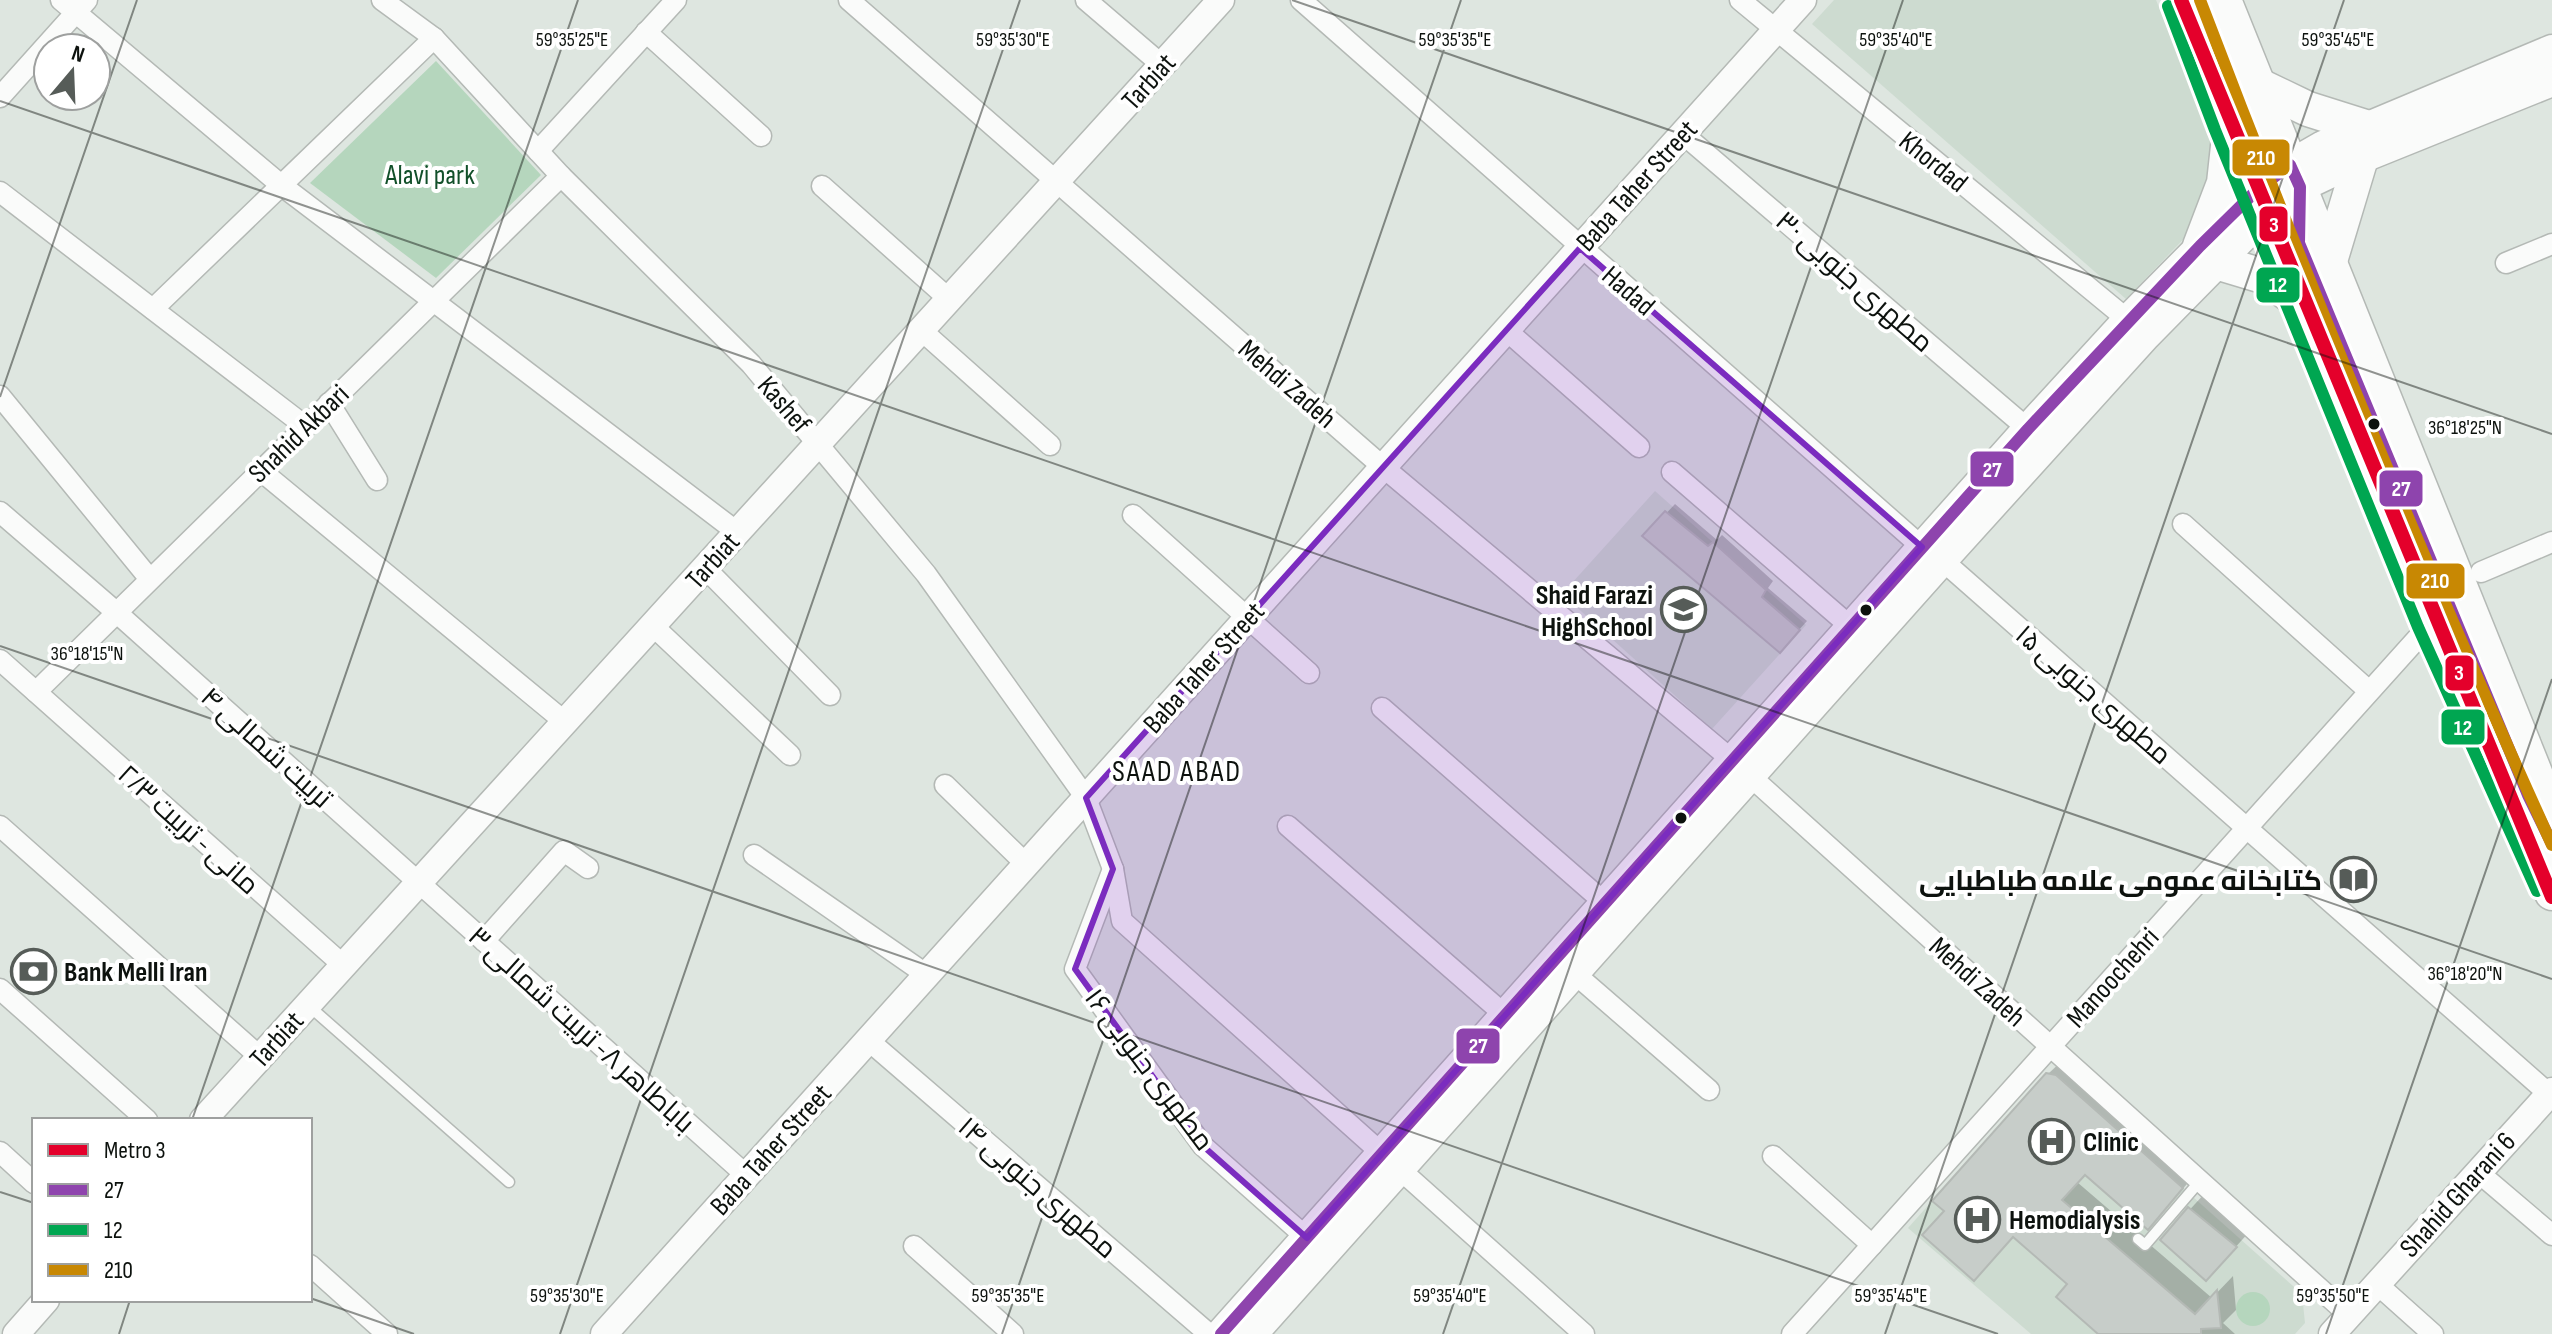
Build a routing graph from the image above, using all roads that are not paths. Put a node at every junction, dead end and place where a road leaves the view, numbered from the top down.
1 (382, 0) edge
2 (676, 0) edge
3 (849, 0) edge
4 (1086, 0) edge
5 (1221, 0) edge
6 (1301, 0) edge
7 (1740, 0) edge
8 (1803, 0) edge
9 (2183, 0) edge
10 (2224, 0) edge
11 (74, 4) edge
12 (1775, 31) junction
13 (646, 32) junction
14 (434, 38) junction
15 (2552, 50) edge
16 (1162, 65) junction
17 (2552, 81) edge
18 (2258, 85) junction
19 (0, 97) edge
20 (2230, 124) junction
21 (1683, 134) junction
22 (761, 136) dead end
23 (2363, 143) junction
24 (538, 151) junction
25 (561, 176) junction
26 (2295, 176) junction
27 (1056, 181) junction
28 (281, 185) junction
29 (822, 186) dead end
30 (0, 192) edge
31 (2262, 202) junction
32 (2552, 244) edge
33 (1580, 248) junction
34 (2208, 254) junction
35 (2330, 261) junction
36 (2506, 263) dead end
37 (949, 299) junction
38 (432, 301) junction
39 (2303, 305) junction
40 (153, 309) junction
41 (2128, 320) junction
42 (921, 330) junction
43 (1506, 330) junction
44 (0, 396) edge
45 (329, 403) junction
46 (305, 426) junction
47 (2028, 429) junction
48 (818, 443) junction
49 (1050, 445) dead end
50 (1639, 447) dead end
51 (1383, 467) junction
52 (260, 470) junction
53 (1672, 472) dead end
54 (377, 480) dead end
55 (0, 512) edge
56 (1133, 515) dead end
57 (2183, 524) dead end
58 (737, 532) junction
59 (2552, 542) edge
60 (1932, 554) junction
61 (705, 568) junction
62 (2481, 572) dead end
63 (149, 578) junction
64 (116, 612) junction
65 (1247, 618) junction
66 (2433, 621) junction
67 (652, 625) junction
68 (1851, 627) junction
69 (0, 660) edge
70 (1309, 673) dead end
71 (2369, 691) junction
72 (36, 692) junction
73 (830, 695) dead end
74 (1382, 708) dead end
75 (565, 722) junction
76 (790, 755) dead end
77 (1741, 768) junction
78 (945, 785) dead end
79 (1086, 798) junction
80 (2552, 815) edge
81 (0, 826) edge
82 (1288, 826) dead end
83 (2246, 828) junction
84 (754, 855) dead end
85 (1026, 864) junction
86 (588, 868) dead end
87 (1113, 869) junction
88 (2549, 871) edge
89 (419, 882) junction
90 (1605, 903) junction
91 (484, 941) junction
92 (343, 965) junction
93 (1574, 973) junction
94 (927, 975) junction
95 (0, 989) edge
96 (308, 1004) junction
97 (1505, 1015) junction
98 (868, 1040) junction
99 (2050, 1046) junction
100 (260, 1057) junction
101 (1709, 1090) dead end
102 (2550, 1092) edge
103 (145, 1118) edge
104 (205, 1118) edge
105 (0, 1152) edge
106 (1773, 1156) dead end
107 (1390, 1161) junction
108 (2478, 1172) junction
109 (746, 1175) junction
110 (32, 1181) edge
111 (2200, 1181) junction
112 (509, 1182) dead end
113 (2552, 1235) edge
114 (1307, 1238) junction
115 (2138, 1239) dead end
116 (1872, 1245) junction
117 (914, 1246) dead end
118 (312, 1267) edge
119 (2377, 1284) junction
120 (44, 1302) edge
121 (2340, 1324) edge
122 (16, 1334) edge
123 (387, 1334) edge
124 (604, 1334) edge
125 (1013, 1334) edge
126 (1209, 1334) edge
127 (1221, 1334) edge
128 (1252, 1334) edge
129 (1584, 1334) edge
130 (1792, 1334) edge
131 (2433, 1334) edge

1 - 14 street, Kashef
2 - 13 street
3 - 27 street, Mehdi Zadeh
4 - 16 street
5 - 16 street, Tarbiat
6 - 33 street, Hadad
7 - 12 street, Khordad
8 - 12 street, Baba Taher Street
9 - 20 main road
10 - 18 main road
11 - 19 street
11 - 28 street
12 - 21 street, Baba Taher Street
12 - 41 street, Khordad
13 - 22 street
13 - 24 street
14 - 24 street, Kashef
14 - 28 street
15 - 23 main road
16 - 27 street, Tarbiat
17 - 23 main road
18 - 23 main road
18 - 26 main road
20 - 31 main road
20 - 34 main road
21 - 33 street, Baba Taher Street
21 - 47 street, مطهری جنوبی ۳۰
23 - 26 main road
23 - 35 main road
24 - 25 street, Kashef
25 - 38 street, Shahid Akbari
25 - 48 street, Kashef
26 - 31 main road
26 - 35 main road
26 - 88 lane
27 - 37 street, Tarbiat
27 - 51 street, Mehdi Zadeh
28 - 38 street
28 - 40 street
29 - 37 street
30 - 40 street
31 - 34 main road
31 - 39 main road
32 - 36 street
33 - 43 street, Baba Taher Street
33 - 60 street, Hadad
34 - 39 main road
34 - 41 main road
34 - 60 main road
35 - 80 main road
37 - 42 street, Tarbiat
38 - 45 street, Shahid Akbari
38 - 58 street
39 - 66 main road
40 - 46 street
41 - 47 main road
42 - 48 street, Tarbiat
42 - 49 street
43 - 50 street
43 - 51 street, Baba Taher Street
44 - 63 street
45 - 46 street, Shahid Akbari
45 - 54 street
46 - 52 street, Shahid Akbari
47 - 60 main road
48 - 58 street, Tarbiat
48 - 79 street, Kashef
51 - 65 street, Baba Taher Street
51 - 77 street, Mehdi Zadeh
52 - 63 street, Shahid Akbari
52 - 75 street
53 - 68 street
55 - 64 street, تربیت شمالی ۴
56 - 65 street
57 - 71 street
58 - 61 street, Tarbiat
59 - 62 street
60 - 68 main road
60 - 77 main road
60 - 83 street, مطهری جنوبی ۱۵
61 - 67 street, Tarbiat
61 - 73 street
63 - 64 street, Shahid Akbari
64 - 72 street, Shahid Akbari
64 - 89 street, تربیت شمالی ۴
65 - 70 street
65 - 79 street, Baba Taher Street
66 - 71 street, Manoochehri
66 - 88 main road
67 - 75 street, Tarbiat
67 - 76 street
68 - 77 main road
69 - 72 street, مانی - تربیت ۲/۳
71 - 83 street, Manoochehri
72 - 92 street, مانی - تربیت ۲/۳
74 - 90 street
75 - 89 street, Tarbiat
77 - 90 main road
77 - 93 main road
77 - 99 street, Mehdi Zadeh
78 - 85 street
79 - 85 street, Baba Taher Street
79 - 87 street, Kashef
81 - 100 street
82 - 97 street
83 - 99 street, Manoochehri
83 - 102 street, مطهری جنوبی ۱۵
84 - 94 street
85 - 94 street, Baba Taher Street
86 - 91 street
87 - 107 street, Kashef
87 - 114 street, مطهری جنوبی ۱۶
89 - 91 street, باباطاهر ۸- تربیت شمالی ۳
89 - 92 street, Tarbiat
90 - 97 main road
91 - 109 street, باباطاهر ۸- تربیت شمالی ۳
92 - 96 street, Tarbiat
93 - 101 street
93 - 107 main road
94 - 98 street, Baba Taher Street
95 - 103 street
96 - 100 street, Tarbiat
96 - 112 lane
97 - 107 main road
98 - 109 street, Baba Taher Street
98 - 126 street, مطهری جنوبی ۱۴
99 - 111 street, Mehdi Zadeh
99 - 116 street, Manoochehri
100 - 104 street, Tarbiat
102 - 108 street, Shahid Gharani 6
105 - 110 street
106 - 116 street
107 - 114 main road
107 - 128 main road
107 - 129 street, Kashef
108 - 113 street
108 - 119 street, Shahid Gharani 6
109 - 124 street, Baba Taher Street
111 - 115 lane
111 - 121 street, Mehdi Zadeh
114 - 127 main road
116 - 130 street, Manoochehri
117 - 125 street
118 - 123 street
119 - 121 street, Shahid Gharani 6
119 - 131 street
120 - 122 street

